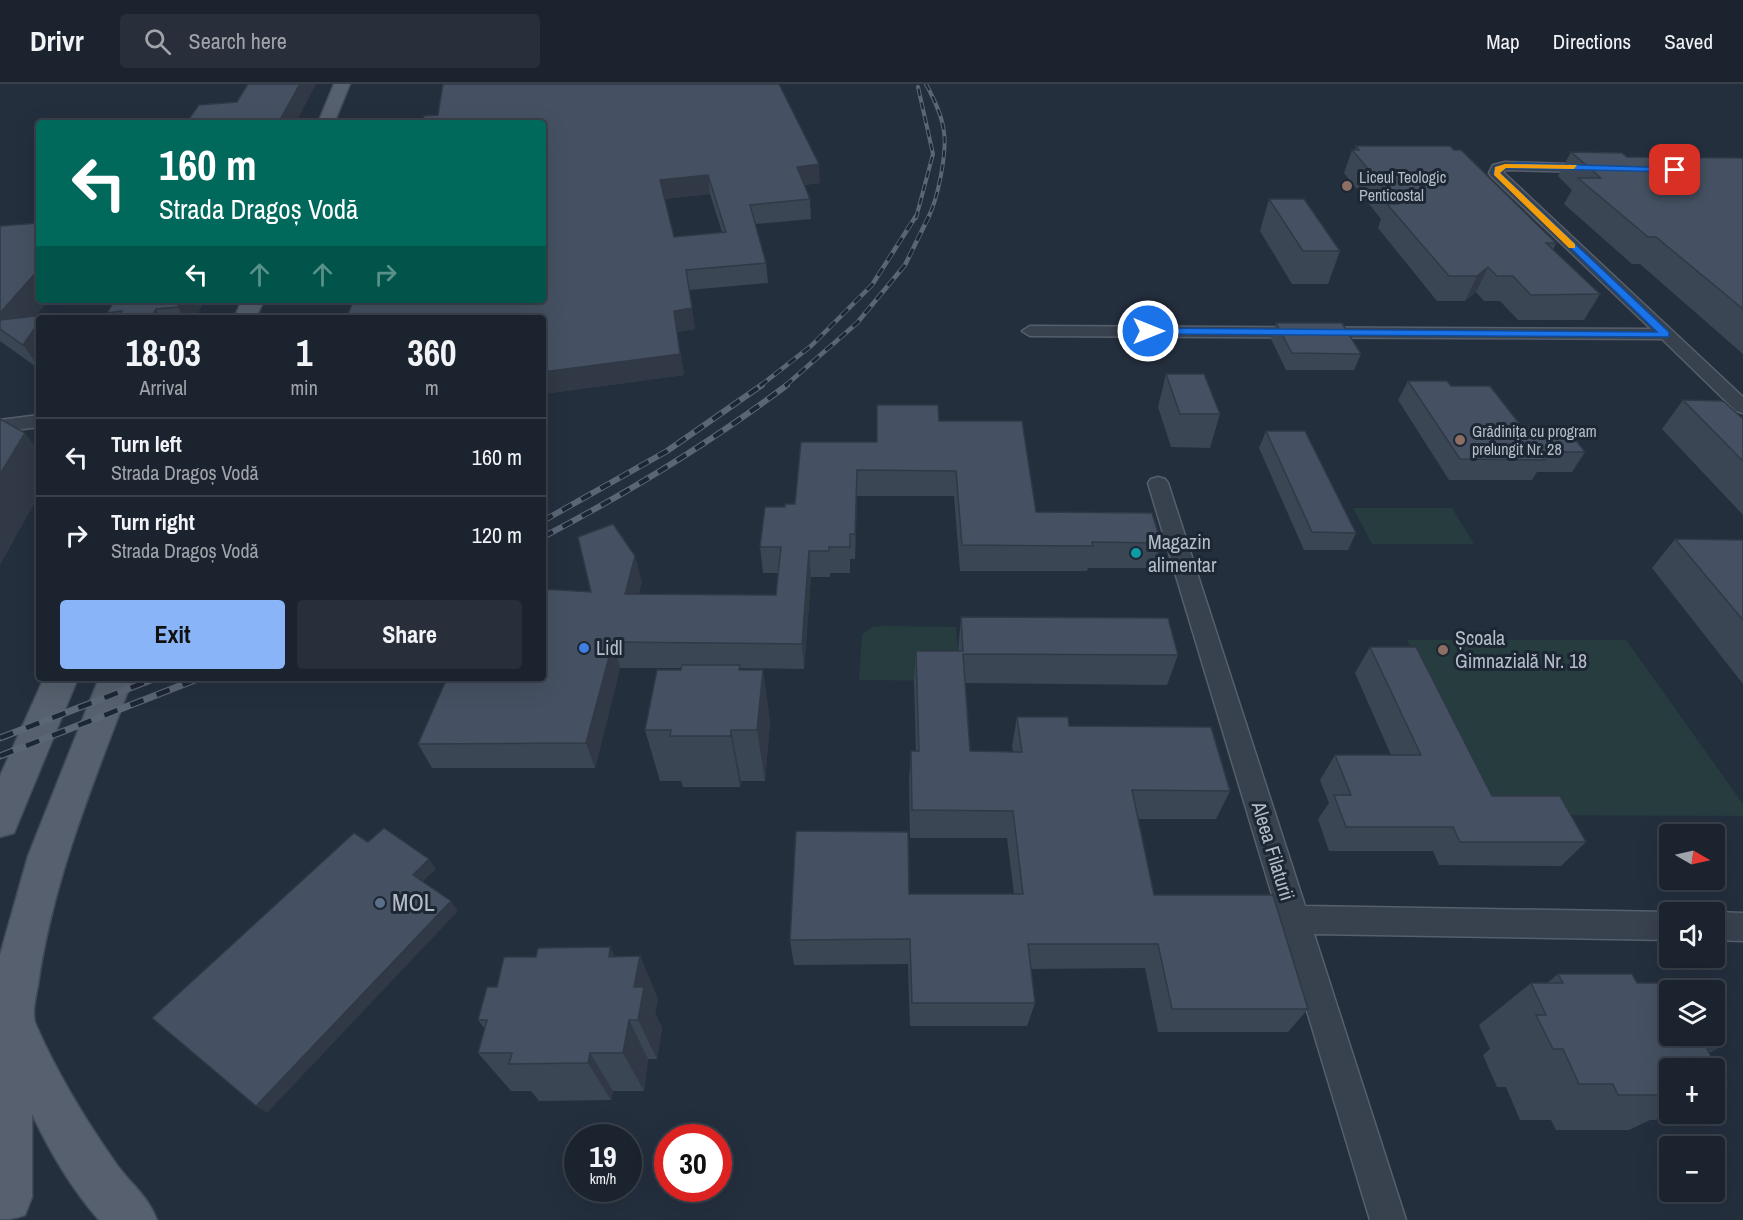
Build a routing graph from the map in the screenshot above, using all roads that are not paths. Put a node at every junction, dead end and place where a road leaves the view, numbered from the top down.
1 (342, 84) edge
2 (327, 120) edge
3 (1612, 168) edge
4 (1030, 331) dead end
5 (1666, 334) junction
6 (1743, 407) edge
7 (36, 421) edge
8 (0, 426) edge
9 (1158, 483) dead end
10 (60, 681) edge
11 (115, 681) edge
12 (0, 821) edge
13 (1295, 920) junction
14 (1659, 926) edge
15 (1725, 926) edge
16 (1743, 927) edge
17 (11, 1024) junction
18 (11, 1204) edge
19 (132, 1220) edge
20 (1388, 1220) edge

1 - 2 main road
3 - 5 street
4 - 5 street
5 - 6 street
7 - 8 street
9 - 13 street, Aleea Filaturii
10 - 12 main road
11 - 17 main road
13 - 14 street
13 - 20 street, Aleea Filaturii
15 - 16 street
17 - 18 main road
17 - 19 main road

